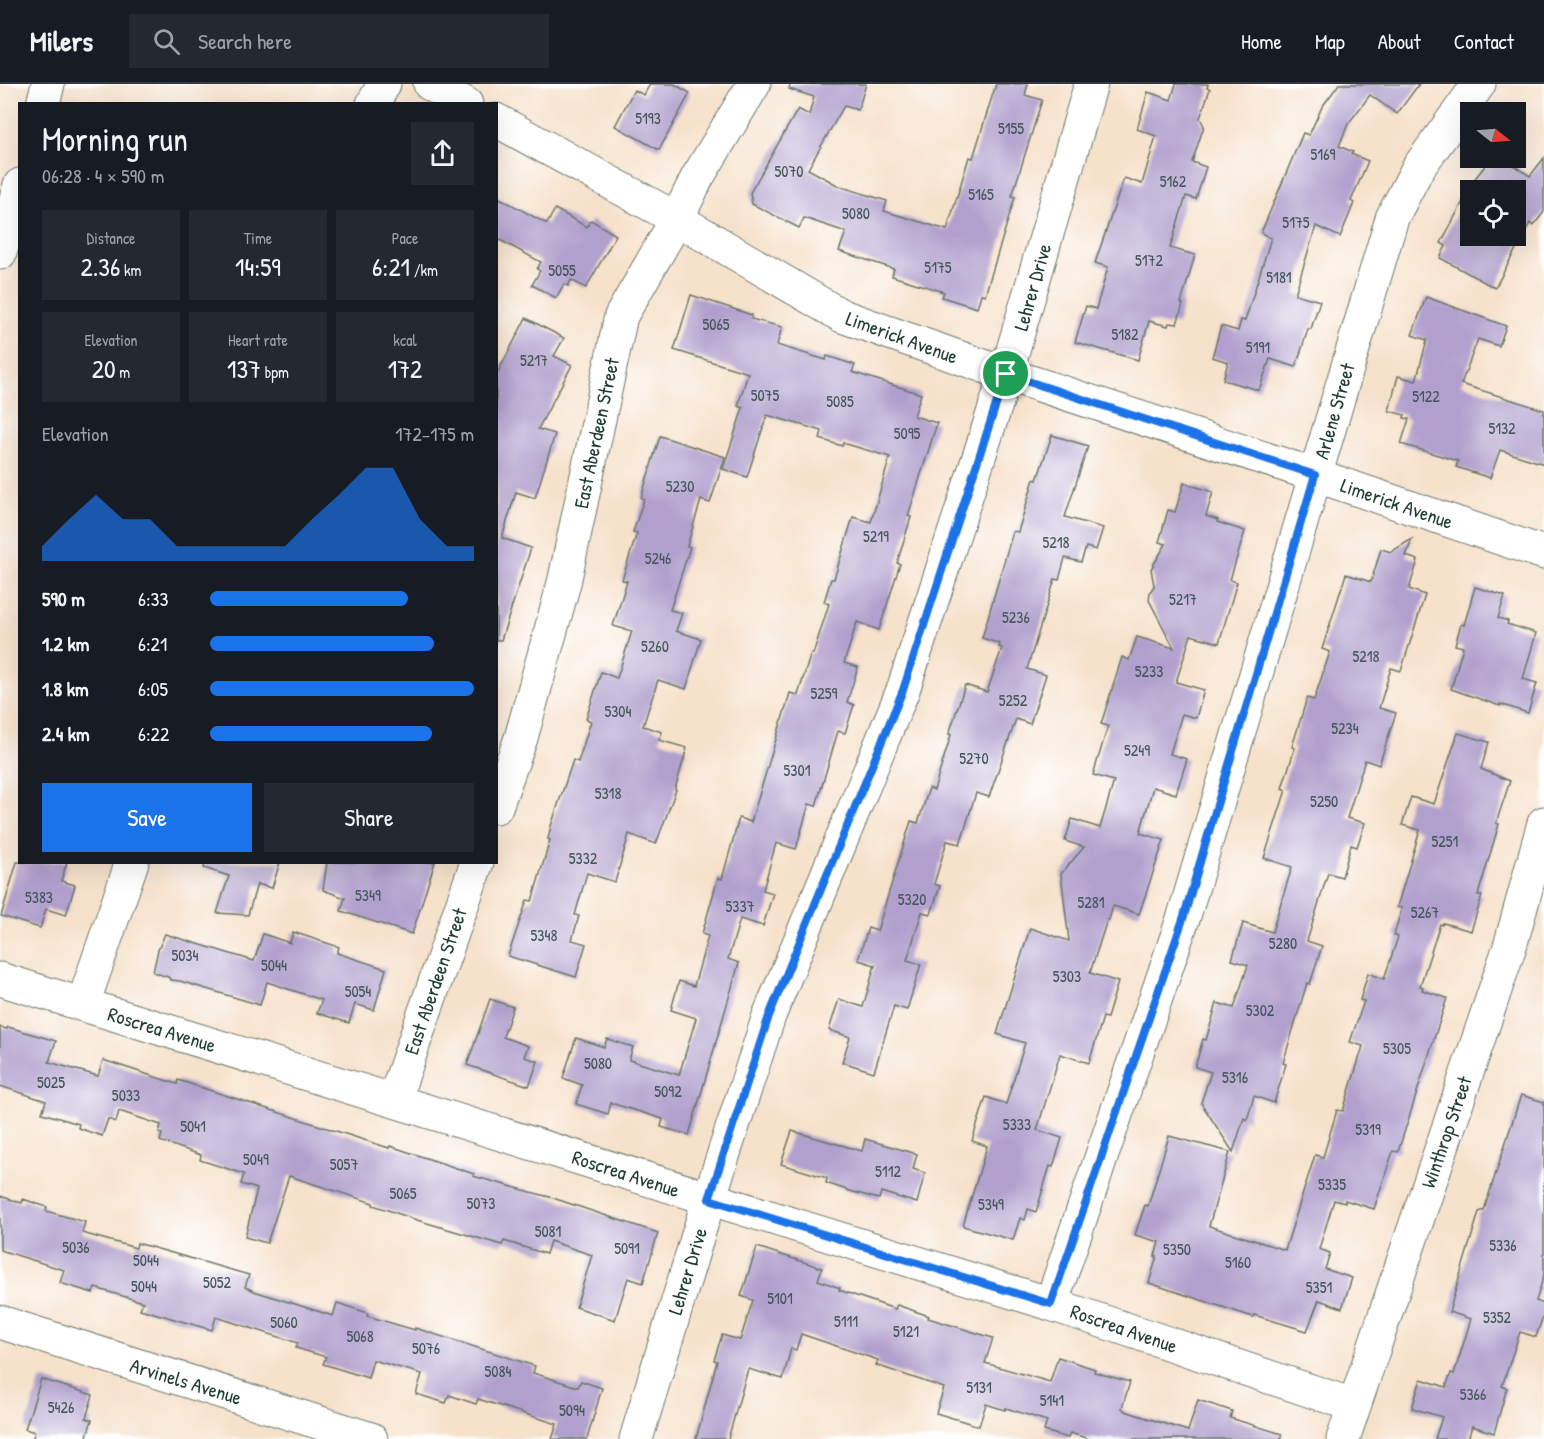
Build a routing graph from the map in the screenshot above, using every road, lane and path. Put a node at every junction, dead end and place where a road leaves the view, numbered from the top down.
1 (48, 84) edge
2 (384, 84) edge
3 (430, 84) edge
4 (754, 84) edge
5 (1091, 84) edge
6 (1479, 84) edge
7 (44, 102) edge
8 (374, 102) edge
9 (462, 102) edge
10 (498, 121) edge
11 (18, 192) edge
12 (677, 219) junction
13 (0, 253) edge
14 (1006, 374) junction
15 (1315, 475) junction
16 (1544, 553) edge
17 (498, 801) edge
18 (1544, 823) edge
19 (131, 864) edge
20 (476, 864) edge
21 (0, 979) edge
22 (82, 1004) junction
23 (394, 1100) junction
24 (709, 1199) junction
25 (1051, 1304) junction
26 (0, 1322) edge
27 (1353, 1405) junction
28 (371, 1439) edge
29 (636, 1439) edge
30 (1342, 1439) edge

1 - 7 street
2 - 8 street
3 - 9 street
4 - 12 street, East Aberdeen Street
5 - 14 street, Lehrer Drive
6 - 15 street, Arlene Street
10 - 12 street, Limerick Avenue
11 - 13 street
12 - 14 street, Limerick Avenue
12 - 17 street, East Aberdeen Street
14 - 15 street, Limerick Avenue
14 - 24 street, Lehrer Drive
15 - 16 street, Limerick Avenue
15 - 25 street, Arlene Street
18 - 27 street, Winthrop Street
19 - 22 street
20 - 23 street, East Aberdeen Street
21 - 22 street, Roscrea Avenue
22 - 23 street, Roscrea Avenue
23 - 24 street, Roscrea Avenue
24 - 25 street, Roscrea Avenue
24 - 29 street, Lehrer Drive
25 - 27 street, Roscrea Avenue
26 - 28 street, Arvinels Avenue
27 - 30 street, Winthrop Street

